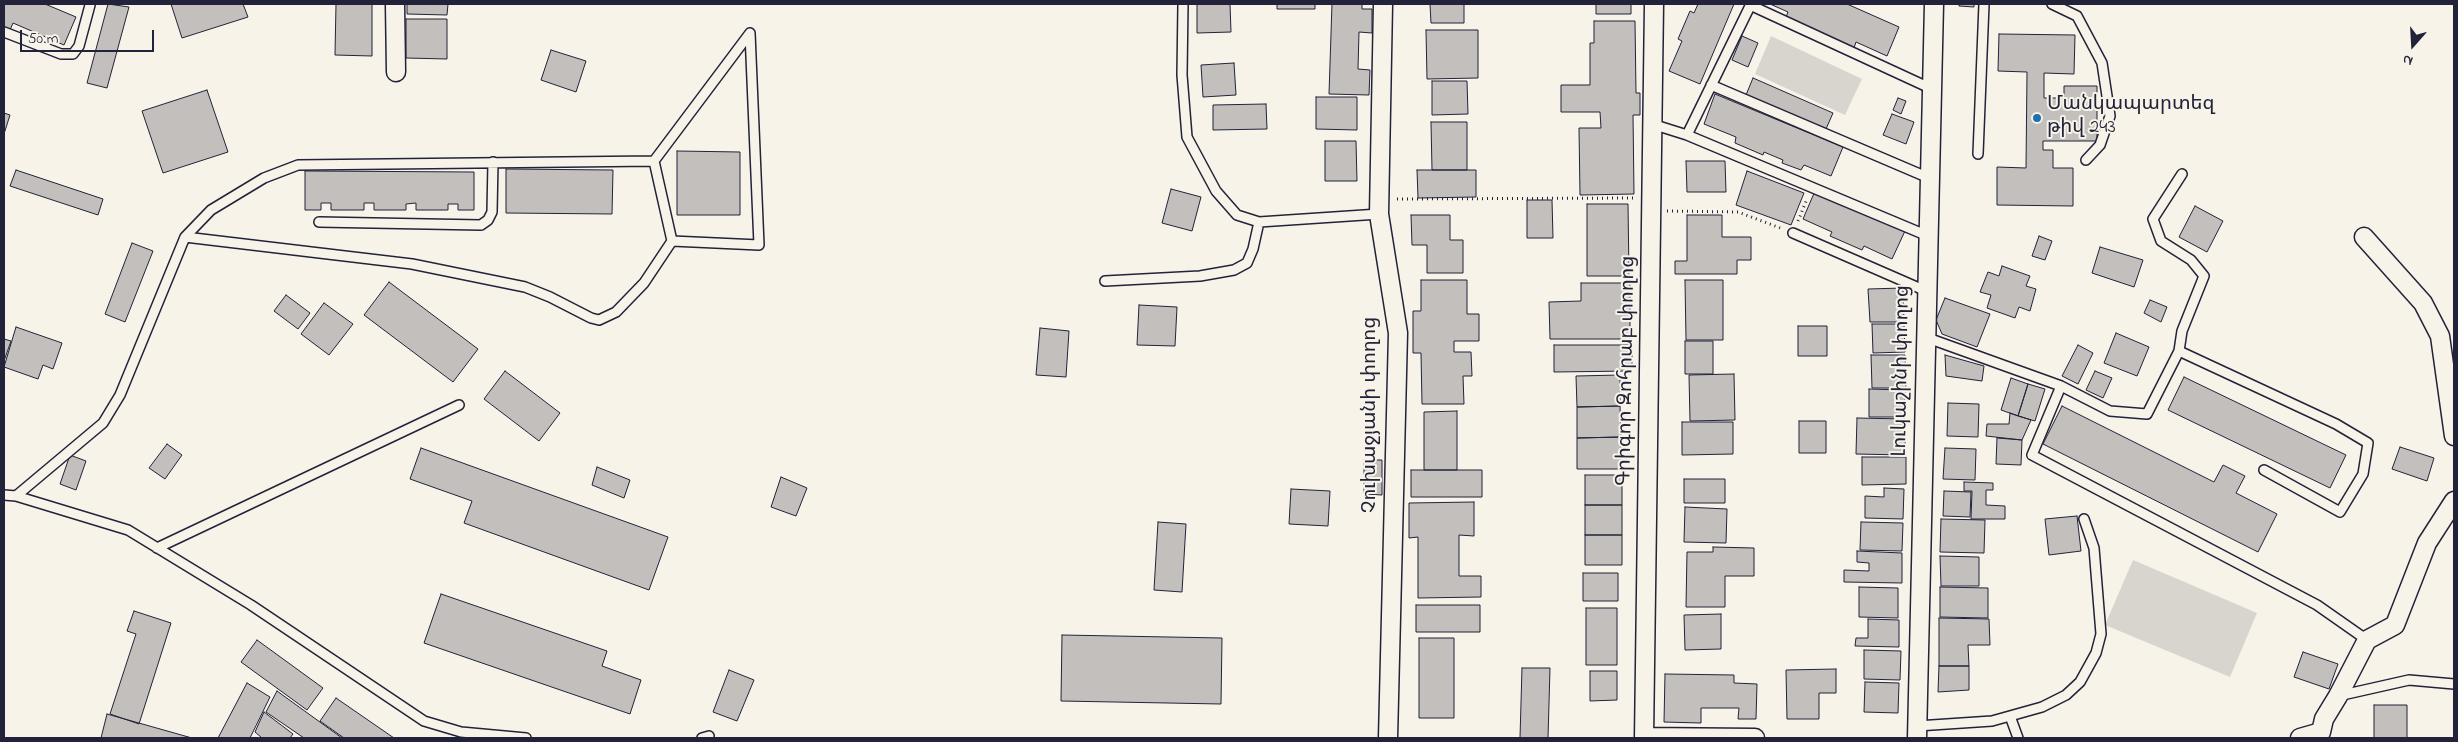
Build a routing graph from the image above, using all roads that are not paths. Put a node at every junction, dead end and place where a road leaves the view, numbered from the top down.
1 (395, 4) edge
2 (1183, 4) edge
3 (1383, 4) edge
4 (1654, 4) edge
5 (1934, 4) edge
6 (1984, 4) edge
7 (2052, 4) edge
8 (1750, 5) edge
9 (90, 6) dead end
10 (4, 32) edge
11 (396, 72) dead end
12 (1711, 85) junction
13 (1932, 89) junction
14 (1652, 124) junction
15 (1687, 135) junction
16 (1978, 154) dead end
17 (2086, 160) dead end
18 (654, 161) junction
19 (493, 162) junction
20 (2182, 174) dead end
21 (1929, 178) junction
22 (1379, 207) junction
23 (319, 222) dead end
24 (1259, 222) junction
25 (1793, 233) road end
26 (1928, 236) junction
27 (185, 237) junction
28 (2364, 237) dead end
29 (672, 240) junction
30 (1104, 281) dead end
31 (1926, 291) junction
32 (1925, 337) junction
33 (2179, 351) junction
34 (2061, 386) junction
35 (459, 405) dead end
36 (2454, 436) edge
37 (2264, 470) dead end
38 (4, 495) edge
39 (16, 496) junction
40 (2454, 501) edge
41 (2084, 519) dead end
42 (157, 548) junction
43 (2367, 640) junction
44 (2454, 684) edge
45 (2338, 696) junction
46 (2010, 716) junction
47 (1917, 732) edge
48 (526, 738) edge
49 (1388, 738) edge
50 (1644, 738) edge
51 (1755, 738) edge
52 (2018, 738) edge
53 (2300, 738) edge

1 - 11 street
2 - 24 lane
3 - 22 street, Չուխաջյանի փողոց
4 - 14 street, Գրիգոր Զոհրաբ փողոց
5 - 13 street, Լուկաշինի փողոց
6 - 16 lane
7 - 17 lane
8 - 12 lane
8 - 13 lane
9 - 10 lane
12 - 15 lane
12 - 21 lane
13 - 21 street, Լուկաշինի փողոց
14 - 15 lane
14 - 50 street, Գրիգոր Զոհրաբ փողոց
15 - 26 lane
18 - 19 lane
18 - 29 lane
18 - 29 lane
19 - 23 lane
19 - 27 lane
20 - 33 lane
21 - 26 street, Լուկաշինի փողոց
22 - 24 lane
22 - 49 street, Չուխաջյանի փողոց
24 - 30 lane
25 - 31 lane
26 - 31 street, Լուկաշինի փողոց
27 - 29 lane
27 - 39 lane
28 - 36 street
31 - 32 street, Լուկաշինի փողոց
32 - 34 lane
32 - 47 street, Լուկաշինի փողոց
33 - 34 lane
33 - 37 lane
34 - 43 lane
35 - 42 lane
38 - 39 lane
39 - 42 lane
40 - 43 street
41 - 46 lane
42 - 48 lane
43 - 45 street
44 - 45 lane
45 - 53 street
46 - 47 lane
46 - 52 lane
50 - 51 street

